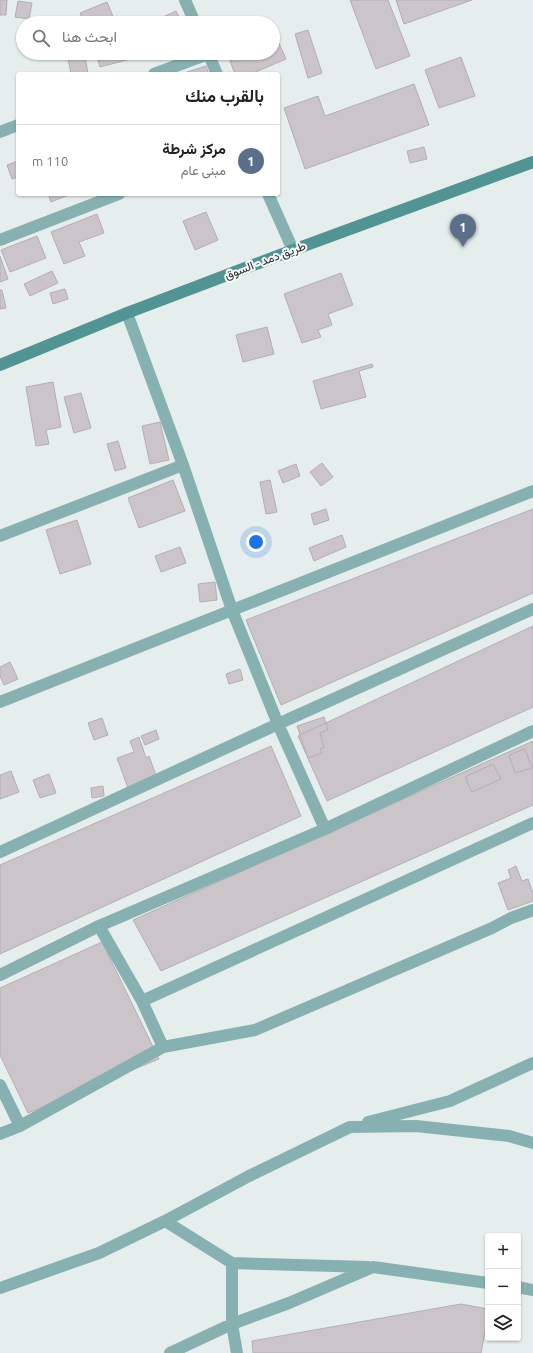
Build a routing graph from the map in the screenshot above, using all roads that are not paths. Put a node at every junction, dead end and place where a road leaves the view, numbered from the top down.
1 (185, 0) edge
2 (192, 16) edge
3 (190, 60) edge
4 (211, 60) edge
5 (159, 72) edge
6 (216, 72) edge
7 (16, 126) edge
8 (0, 132) edge
9 (533, 162) edge
10 (114, 196) edge
11 (269, 196) edge
12 (0, 240) edge
13 (293, 250) junction
14 (127, 313) junction
15 (0, 365) edge
16 (183, 465) junction
17 (533, 491) edge
18 (0, 536) edge
19 (533, 609) edge
20 (232, 610) junction
21 (0, 702) edge
22 (278, 724) junction
23 (533, 731) edge
24 (533, 823) edge
25 (324, 829) junction
26 (0, 852) edge
27 (533, 910) edge
28 (99, 926) junction
29 (0, 975) edge
30 (142, 1001) junction
31 (163, 1047) junction
32 (533, 1063) edge
33 (0, 1085) edge
34 (20, 1126) junction
35 (350, 1127) junction
36 (0, 1134) edge
37 (533, 1143) edge
38 (165, 1221) junction
39 (232, 1263) junction
40 (373, 1267) junction
41 (485, 1283) edge
42 (0, 1288) edge
43 (521, 1288) edge
44 (533, 1290) edge
45 (232, 1324) junction
46 (170, 1353) edge
47 (237, 1353) edge

1 - 2 street
3 - 5 street
4 - 6 street
7 - 8 street
9 - 13 main road, طريق دمد - السوق
10 - 12 street
11 - 13 street
13 - 14 main road, طريق دمد - السوق
14 - 15 main road, طريق دمد - السوق
14 - 16 street
16 - 18 street
16 - 20 street
17 - 20 street
19 - 22 street
20 - 21 street
20 - 22 street
22 - 25 street
22 - 26 street
23 - 25 street
24 - 30 street
25 - 28 street
27 - 31 street
28 - 29 street
28 - 30 street
30 - 31 street
31 - 34 street
32 - 35 street
33 - 34 street
34 - 36 street
35 - 37 street
35 - 38 street
38 - 39 street
38 - 42 street
39 - 40 street
39 - 45 street
40 - 41 street
40 - 45 street
43 - 44 street
45 - 46 street
45 - 47 street

